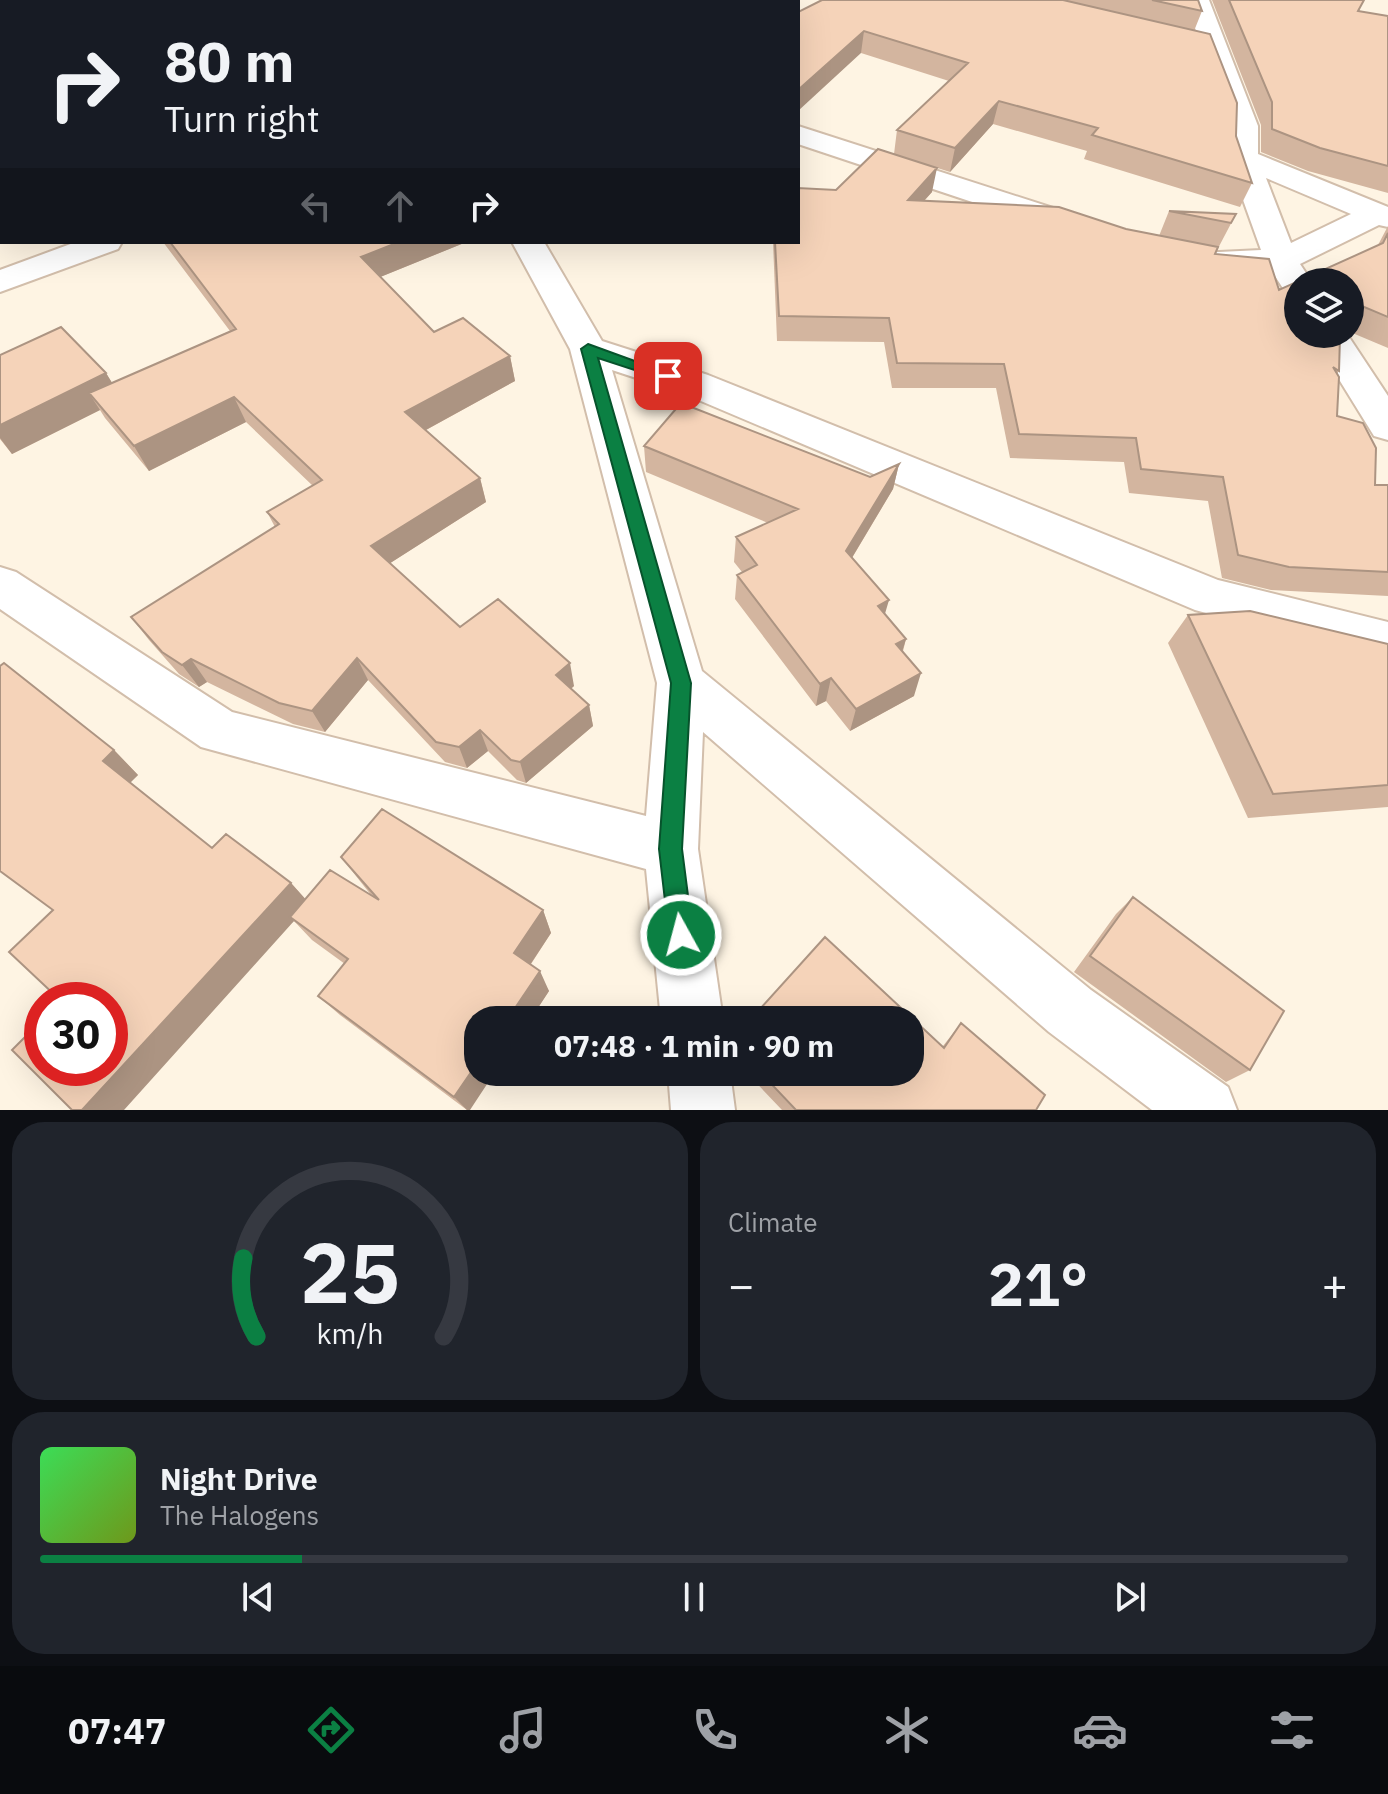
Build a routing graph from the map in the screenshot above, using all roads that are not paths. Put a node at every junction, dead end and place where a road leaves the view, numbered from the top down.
1 (1197, 0) edge
2 (1183, 41) edge
3 (1212, 48) junction
4 (800, 136) edge
5 (1243, 158) junction
6 (1382, 216) edge
7 (1099, 233) edge
8 (101, 244) edge
9 (529, 244) edge
10 (1183, 254) edge
11 (1288, 268) edge
12 (1298, 268) edge
13 (1284, 272) edge
14 (0, 282) edge
15 (1338, 348) edge
16 (588, 349) junction
17 (1388, 426) edge
18 (0, 585) edge
19 (1388, 642) edge
20 (681, 683) junction
21 (671, 849) junction
22 (690, 1006) edge
23 (700, 1086) edge
24 (703, 1110) edge
25 (1205, 1110) edge

1 - 3 street
2 - 3 street
3 - 5 street
4 - 7 street
5 - 6 street
5 - 11 street
6 - 12 street
8 - 14 street
9 - 16 street
10 - 13 street
15 - 17 street
16 - 19 street
16 - 20 street
18 - 21 street
20 - 21 street
20 - 25 street
21 - 22 street
23 - 24 street

